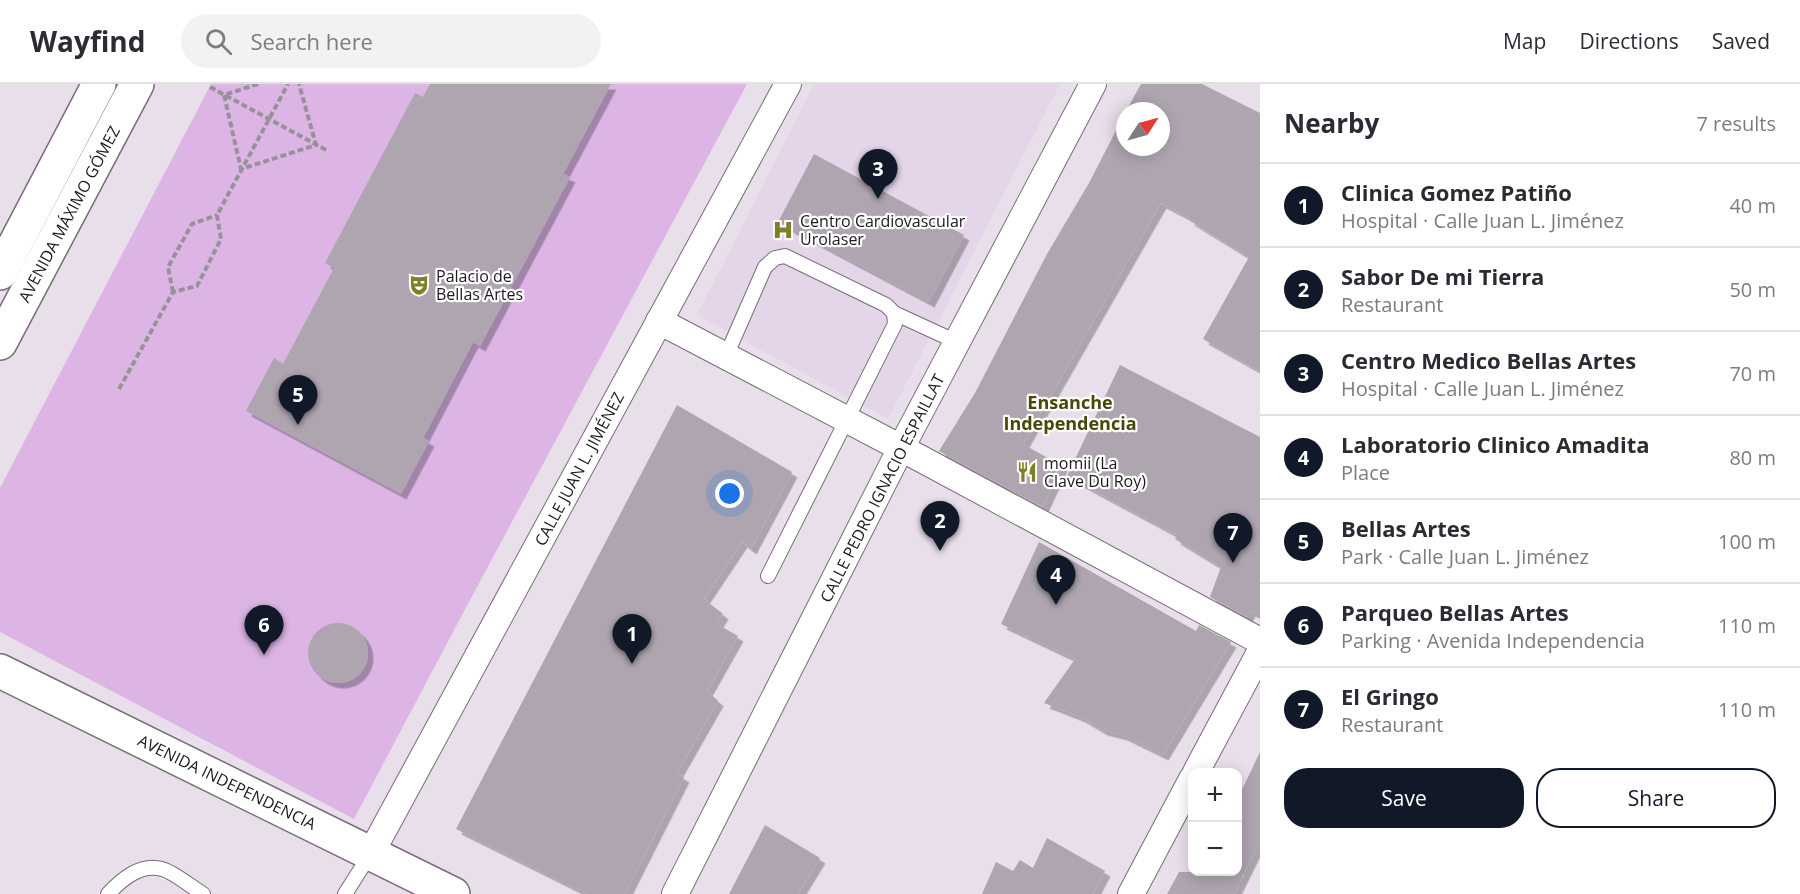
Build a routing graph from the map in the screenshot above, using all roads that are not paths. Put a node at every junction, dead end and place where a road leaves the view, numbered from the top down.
1 (99, 84) edge
2 (137, 84) edge
3 (788, 84) edge
4 (1093, 84) edge
5 (0, 273) edge
6 (894, 313) junction
7 (659, 321) junction
8 (957, 342) junction
9 (0, 343) edge
10 (726, 356) junction
11 (846, 419) junction
12 (901, 448) junction
13 (768, 576) dead end
14 (1260, 641) edge
15 (1260, 651) edge
16 (0, 671) edge
17 (1198, 768) edge
18 (1188, 787) edge
19 (371, 853) junction
20 (108, 894) edge
21 (203, 894) edge
22 (345, 894) edge
23 (453, 894) edge
24 (675, 894) edge
25 (1131, 894) edge

1 - 5 main road, AVENIDA MÁXIMO GÓMEZ
2 - 9 main road, AVENIDA MÁXIMO GÓMEZ
3 - 7 street, CALLE JUAN L. JIMÉNEZ
4 - 8 street, CALLE PEDRO IGNACIO ESPAILLAT
6 - 8 lane
6 - 10 lane
6 - 11 lane
7 - 10 street
7 - 19 street, CALLE JUAN L. JIMÉNEZ
8 - 12 street, CALLE PEDRO IGNACIO ESPAILLAT
10 - 11 street
11 - 12 street
11 - 13 lane
12 - 14 street
12 - 24 street, CALLE PEDRO IGNACIO ESPAILLAT
15 - 17 street
16 - 19 main road, AVENIDA INDEPENDENCIA
18 - 25 street
19 - 22 lane
19 - 23 main road, AVENIDA INDEPENDENCIA
20 - 21 lane

